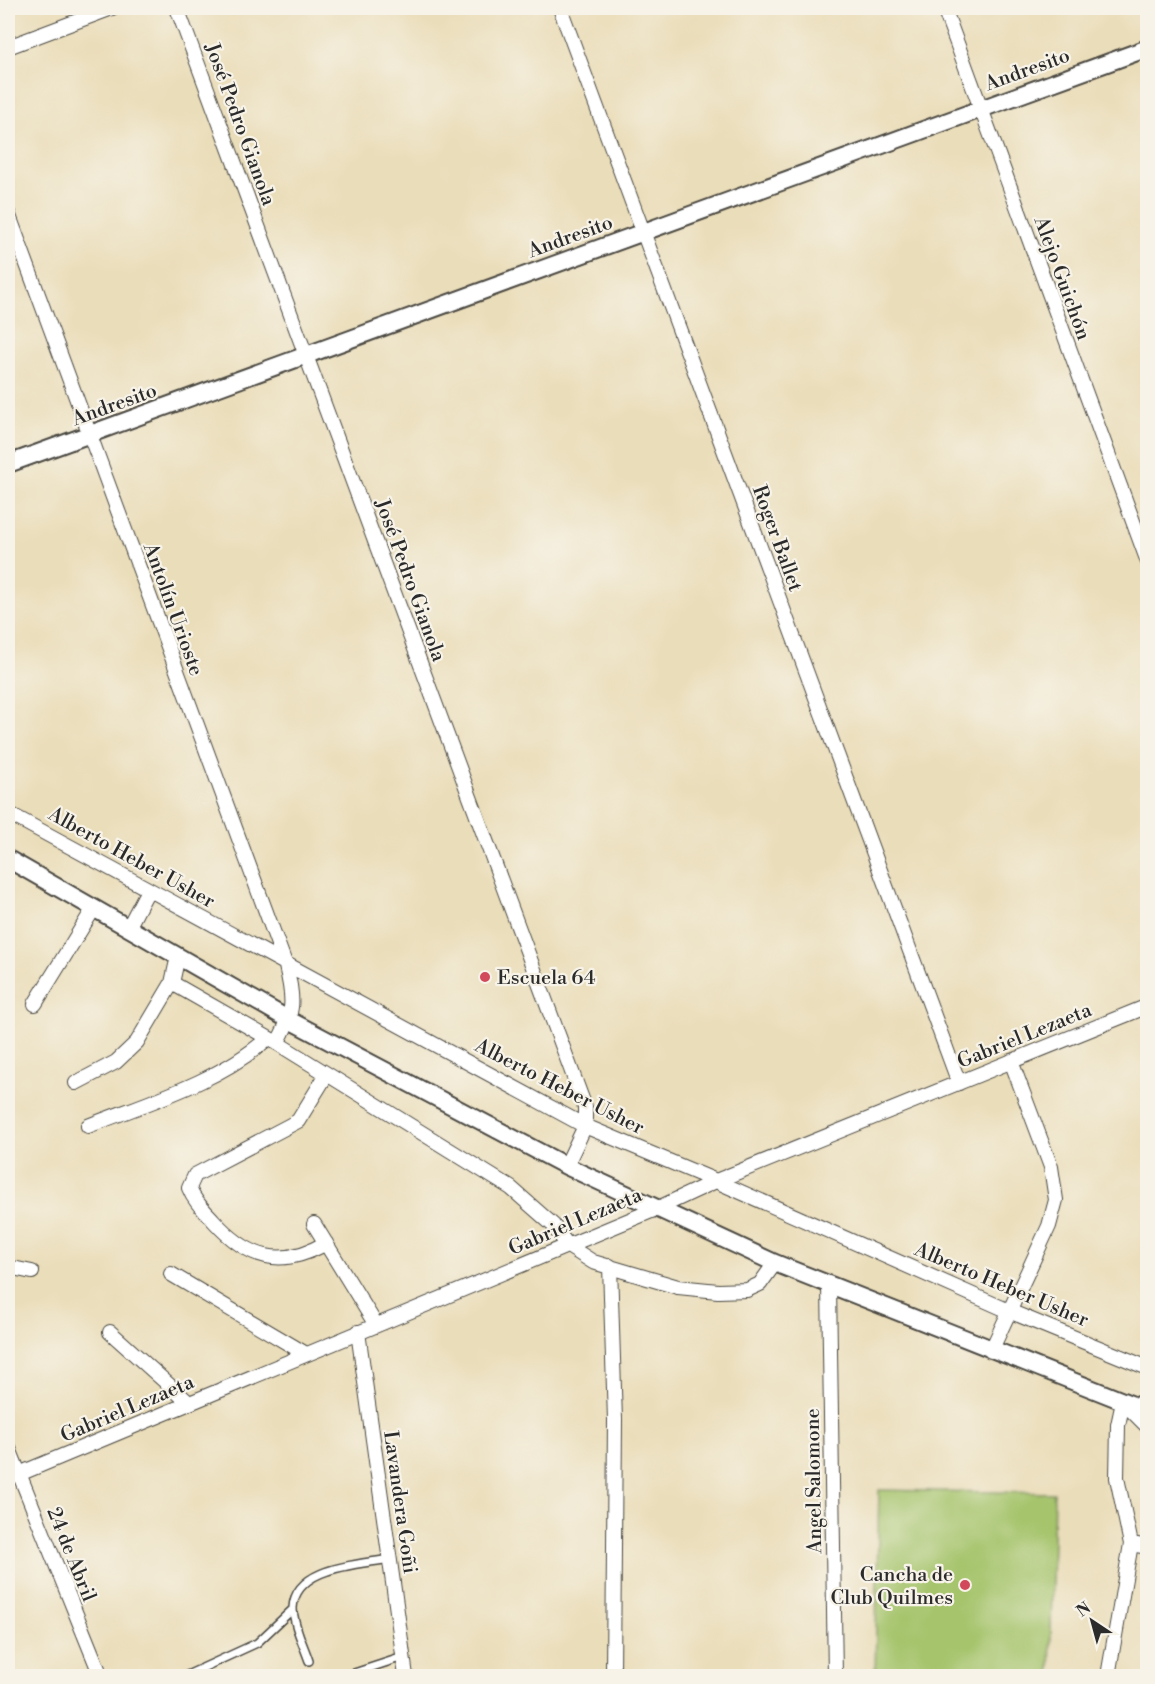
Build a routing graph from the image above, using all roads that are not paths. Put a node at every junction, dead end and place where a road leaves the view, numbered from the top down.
1 (112, 8) edge
2 (177, 8) edge
3 (560, 8) edge
4 (944, 8) edge
5 (8, 47) edge
6 (1148, 48) edge
7 (980, 109) junction
8 (8, 213) edge
9 (643, 232) junction
10 (306, 356) junction
11 (88, 436) junction
12 (8, 464) edge
13 (1148, 562) edge
14 (8, 813) edge
15 (8, 859) edge
16 (148, 890) junction
17 (94, 908) junction
18 (128, 928) junction
19 (177, 956) junction
20 (286, 966) junction
21 (172, 983) junction
22 (35, 1004) dead end
23 (1148, 1006) edge
24 (291, 1021) junction
25 (272, 1041) junction
26 (1011, 1061) junction
27 (327, 1074) junction
28 (76, 1083) dead end
29 (959, 1083) junction
30 (88, 1126) dead end
31 (585, 1126) junction
32 (566, 1166) junction
33 (716, 1181) junction
34 (656, 1209) junction
35 (314, 1224) dead end
36 (326, 1243) junction
37 (568, 1246) junction
38 (775, 1263) junction
39 (610, 1266) junction
40 (8, 1267) edge
41 (32, 1272) dead end
42 (171, 1274) dead end
43 (829, 1285) junction
44 (1009, 1311) junction
45 (376, 1325) junction
46 (110, 1332) dead end
47 (358, 1332) junction
48 (991, 1351) junction
49 (306, 1354) junction
50 (1148, 1368) edge
51 (1123, 1402) junction
52 (189, 1403) junction
53 (1148, 1410) edge
54 (1148, 1427) edge
55 (8, 1446) edge
56 (19, 1474) junction
57 (1131, 1544) junction
58 (1148, 1547) edge
59 (389, 1559) junction
60 (293, 1609) junction
61 (403, 1657) junction
62 (309, 1661) dead end
63 (101, 1677) edge
64 (186, 1677) edge
65 (345, 1677) edge
66 (406, 1677) edge
67 (613, 1677) edge
68 (835, 1677) edge
69 (1108, 1677) edge

1 - 5 street
2 - 10 street, José Pedro Gianola
3 - 9 street, Roger Ballet
4 - 7 street, Alejo Guichón
6 - 7 street, Andresito
7 - 9 street, Andresito
7 - 13 street, Alejo Guichón
8 - 11 street, Antolín Urioste
9 - 10 street, Andresito
9 - 29 street, Roger Ballet
10 - 11 street, Andresito
10 - 31 street, José Pedro Gianola
11 - 12 street, Andresito
11 - 20 street, Antolín Urioste
14 - 16 street, Alberto Heber Usher
15 - 17 street
16 - 18 street
16 - 20 street, Alberto Heber Usher
17 - 18 street
17 - 22 street
18 - 19 street
19 - 21 street
19 - 24 street
20 - 24 street, Antolín Urioste
20 - 31 street, Alberto Heber Usher
21 - 25 street
21 - 28 street
23 - 26 street, Gabriel Lezaeta
24 - 25 street
24 - 32 street
25 - 27 street
25 - 30 street
26 - 29 street, Gabriel Lezaeta
26 - 44 street
27 - 36 street
27 - 37 street
29 - 33 street, Gabriel Lezaeta
31 - 32 street
31 - 33 street, Alberto Heber Usher
32 - 34 street
33 - 34 street, Gabriel Lezaeta
33 - 44 street, Alberto Heber Usher
34 - 37 street, Gabriel Lezaeta
34 - 38 street
35 - 36 street
36 - 45 street
37 - 39 street
37 - 45 street, Gabriel Lezaeta
38 - 39 street
38 - 43 street
39 - 67 street
40 - 41 street
42 - 49 street
43 - 48 street
43 - 68 street, Angel Salomone
44 - 48 street
44 - 50 street, Alberto Heber Usher
45 - 47 street, Gabriel Lezaeta
46 - 52 street
47 - 49 street, Gabriel Lezaeta
47 - 59 street, Lavandera Goñi
48 - 51 street
49 - 52 street, Gabriel Lezaeta
51 - 53 street
51 - 54 street
51 - 57 street
52 - 56 street, Gabriel Lezaeta
55 - 56 street, 24 de Abril
56 - 63 street, 24 de Abril
57 - 58 street
57 - 69 street
59 - 60 lane
59 - 61 street, Lavandera Goñi
60 - 62 lane
60 - 64 lane
61 - 65 lane
61 - 66 street, Lavandera Goñi

